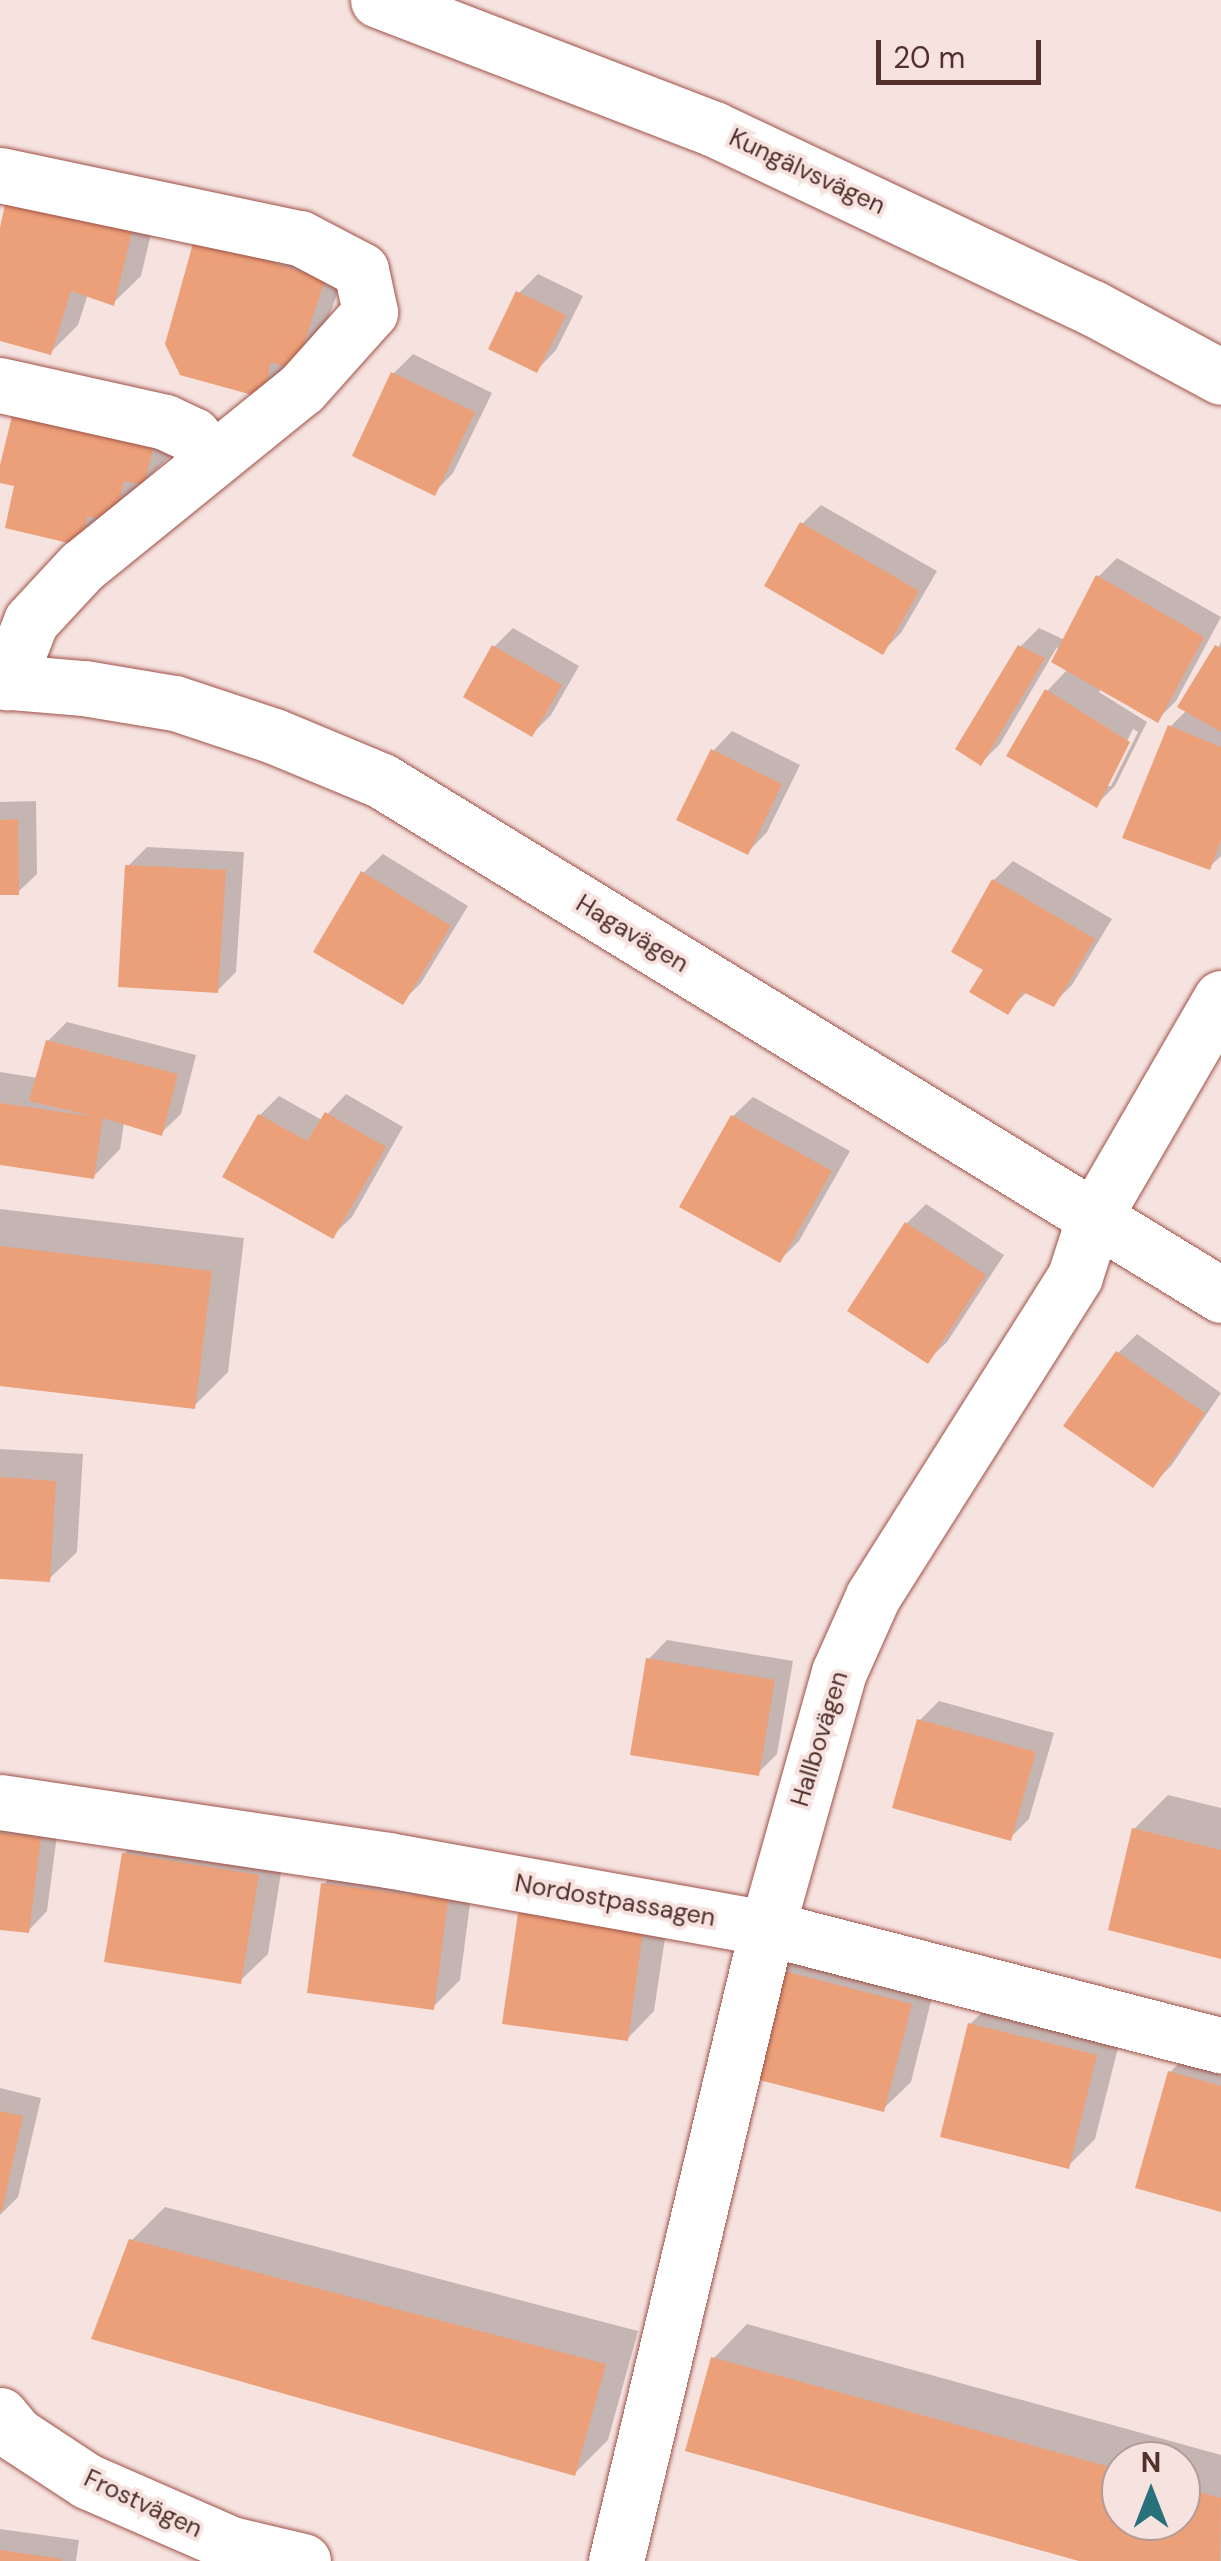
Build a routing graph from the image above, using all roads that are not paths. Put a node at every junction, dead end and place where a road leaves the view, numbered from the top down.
1 (378, 0) edge
2 (0, 174) edge
3 (1221, 377) edge
4 (0, 384) edge
5 (212, 460) junction
6 (3, 681) edge
7 (1221, 998) edge
8 (1094, 1217) junction
9 (1221, 1296) edge
10 (0, 1802) edge
11 (768, 1928) junction
12 (1221, 2045) edge
13 (5, 2433) edge
14 (303, 2561) edge
15 (616, 2561) edge

1 - 3 street, Kungälvsvägen
2 - 5 street
4 - 5 street
5 - 6 street
6 - 8 street, Hagavägen
7 - 8 street, Hallbovägen
8 - 9 street, Hagavägen
8 - 11 street, Hallbovägen
10 - 11 street, Nordostpassagen
11 - 12 street, Nordostpassagen
11 - 15 street, Hallbovägen
13 - 14 street, Frostvägen

